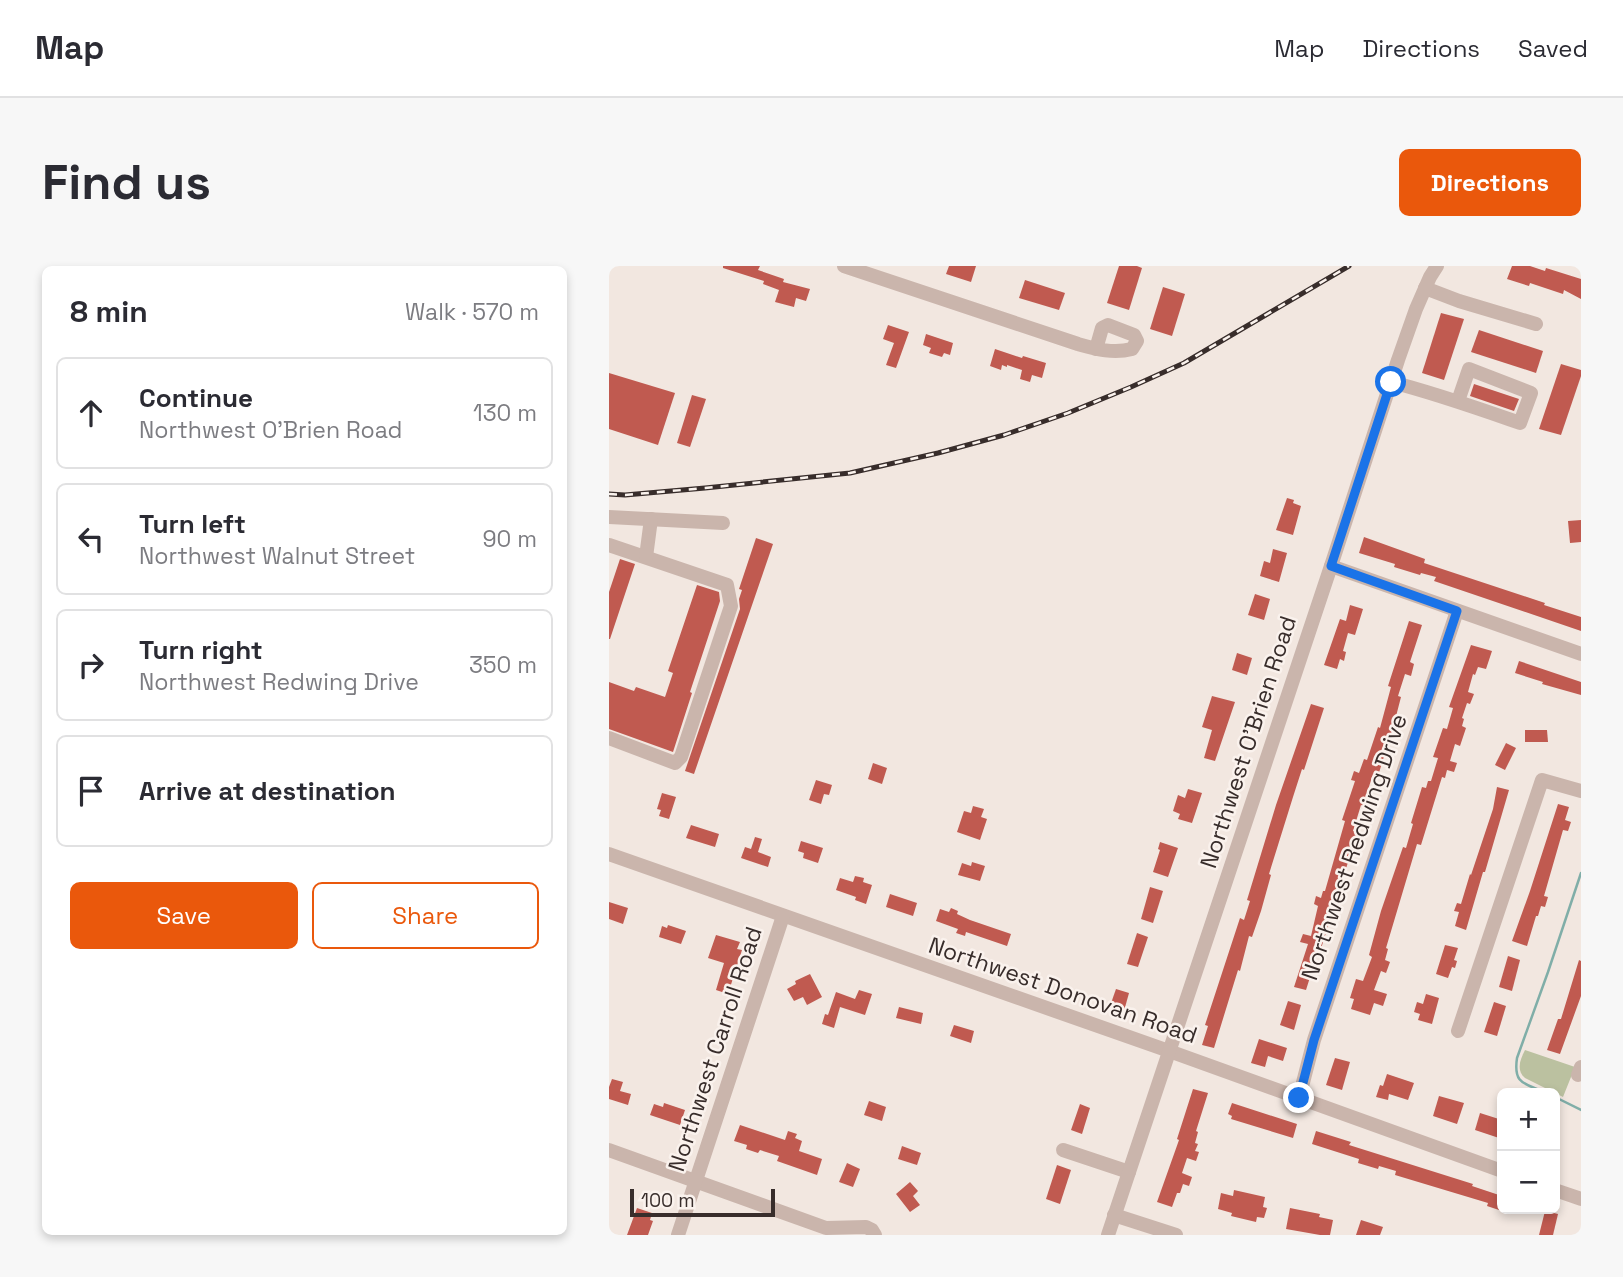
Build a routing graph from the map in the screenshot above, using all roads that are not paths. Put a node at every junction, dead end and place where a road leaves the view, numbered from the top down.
1 (843, 266) edge
2 (1437, 266) edge
3 (872, 270) edge
4 (1425, 288) junction
5 (1536, 324) dead end
6 (1096, 349) dead end
7 (1391, 382) junction
8 (1458, 401) junction
9 (609, 517) edge
10 (651, 520) junction
11 (723, 523) dead end
12 (609, 545) edge
13 (646, 557) junction
14 (1331, 566) junction
15 (1457, 611) junction
16 (1581, 654) edge
17 (609, 738) edge
18 (1581, 791) edge
19 (609, 854) edge
20 (783, 916) junction
21 (1458, 1031) dead end
22 (1169, 1051) junction
23 (1299, 1098) junction
24 (609, 1150) edge
25 (1063, 1150) dead end
26 (1497, 1169) edge
27 (1129, 1172) junction
28 (696, 1181) junction
29 (1560, 1192) edge
30 (1581, 1199) edge
31 (1114, 1215) junction
32 (831, 1231) edge
33 (678, 1235) edge
34 (875, 1235) edge
35 (1108, 1235) edge
36 (1176, 1235) edge

1 - 3 street
2 - 4 street, Northwest O'Brien Road
3 - 6 street
4 - 5 street
4 - 7 street, Northwest O'Brien Road
7 - 8 street
7 - 14 street, Northwest O'Brien Road
8 - 8 street
9 - 10 street
10 - 11 street
10 - 13 street
12 - 13 street
13 - 17 street
14 - 15 street
14 - 22 street, Northwest O'Brien Road
15 - 16 street
15 - 23 street, Northwest Redwing Drive
18 - 21 street
19 - 20 street, Northwest Donovan Road
20 - 22 street, Northwest Donovan Road
20 - 28 street, Northwest Carroll Road
22 - 23 street, Northwest Donovan Road
22 - 27 street, Northwest O'Brien Road
23 - 26 street, Northwest Donovan Road
24 - 28 street
25 - 27 street
27 - 31 street, Northwest O'Brien Road
28 - 32 street
28 - 33 street, Northwest Carroll Road
29 - 30 street
31 - 35 street, Northwest O'Brien Road
31 - 36 street
32 - 34 street

